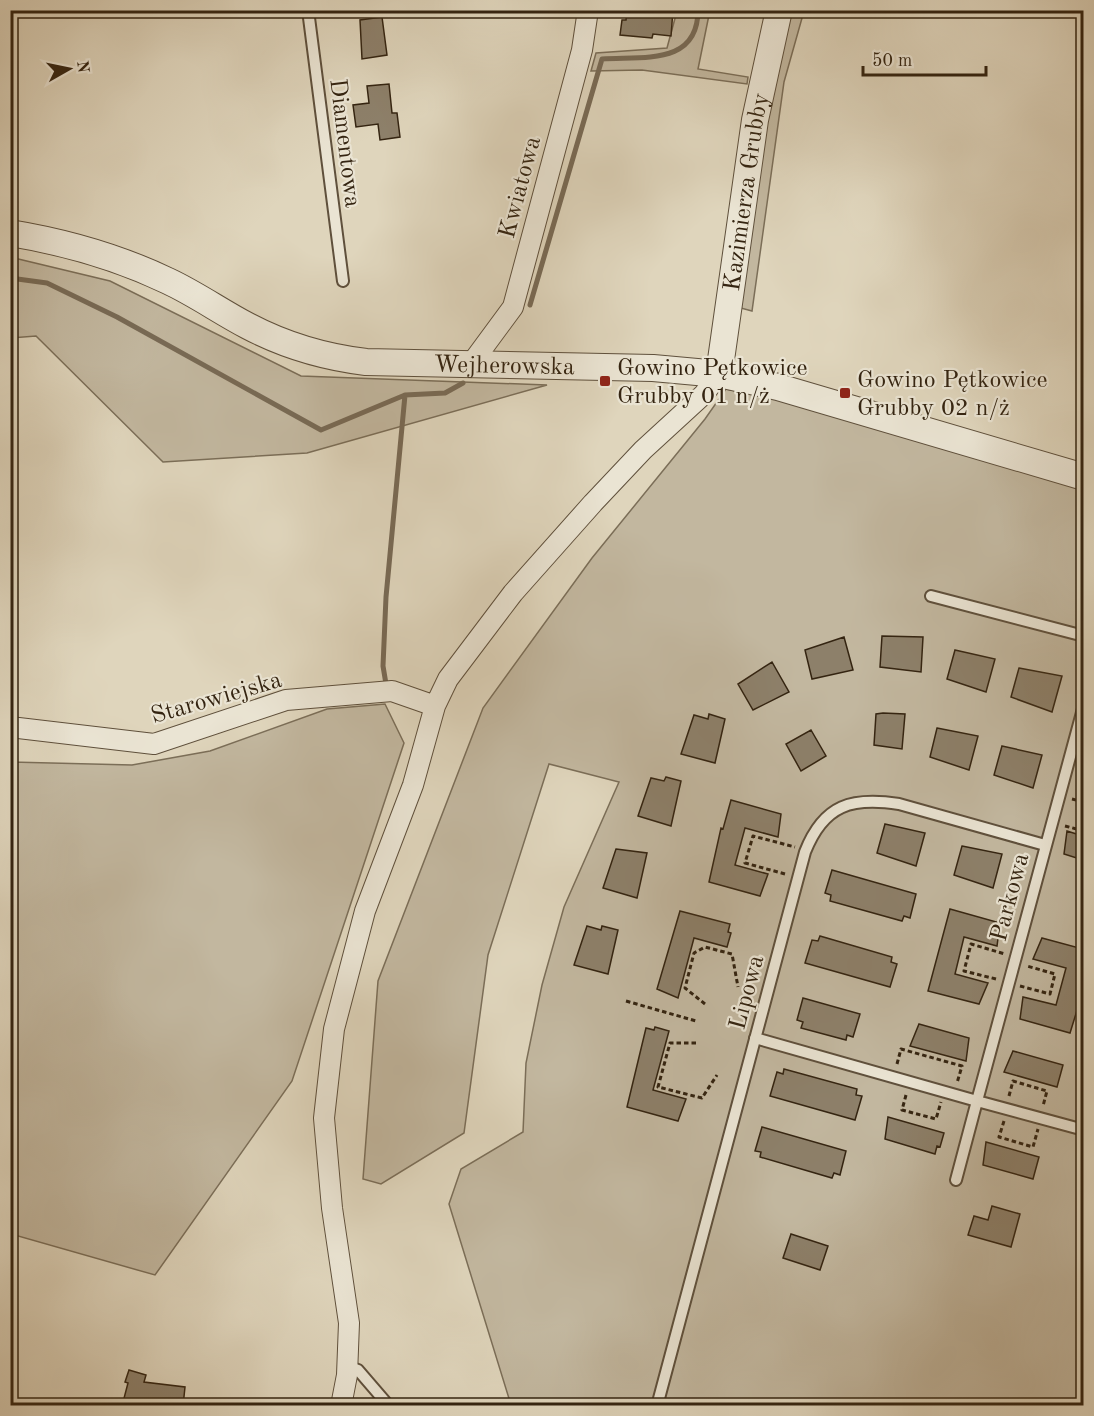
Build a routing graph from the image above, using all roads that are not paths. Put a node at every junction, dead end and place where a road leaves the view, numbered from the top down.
1 (308, 10) edge
2 (588, 10) edge
3 (780, 10) edge
4 (10, 233) edge
5 (343, 282) dead end
6 (471, 364) junction
7 (719, 374) junction
8 (1083, 477) edge
9 (931, 596) dead end
10 (1083, 636) edge
11 (1083, 705) edge
12 (435, 706) junction
13 (10, 727) edge
14 (1045, 845) junction
15 (755, 1038) junction
16 (977, 1101) junction
17 (1083, 1130) edge
18 (956, 1180) dead end
19 (348, 1366) junction
20 (341, 1406) edge
21 (389, 1406) edge
22 (657, 1406) edge

1 - 5 lane, Diamentowa
2 - 6 street, Kwiatowa
3 - 7 street, Kazimierza Grubby
4 - 6 street, Wejherowska
6 - 7 street, Wejherowska
7 - 8 street, Wejherowska
7 - 12 street
9 - 10 lane
11 - 14 lane, Parkowa
12 - 13 street, Starowiejska
12 - 19 street
14 - 15 lane, Lipowa
14 - 16 lane, Parkowa
15 - 16 lane
15 - 22 lane, Lipowa
16 - 17 lane
16 - 18 lane, Parkowa
19 - 20 street
19 - 21 lane

